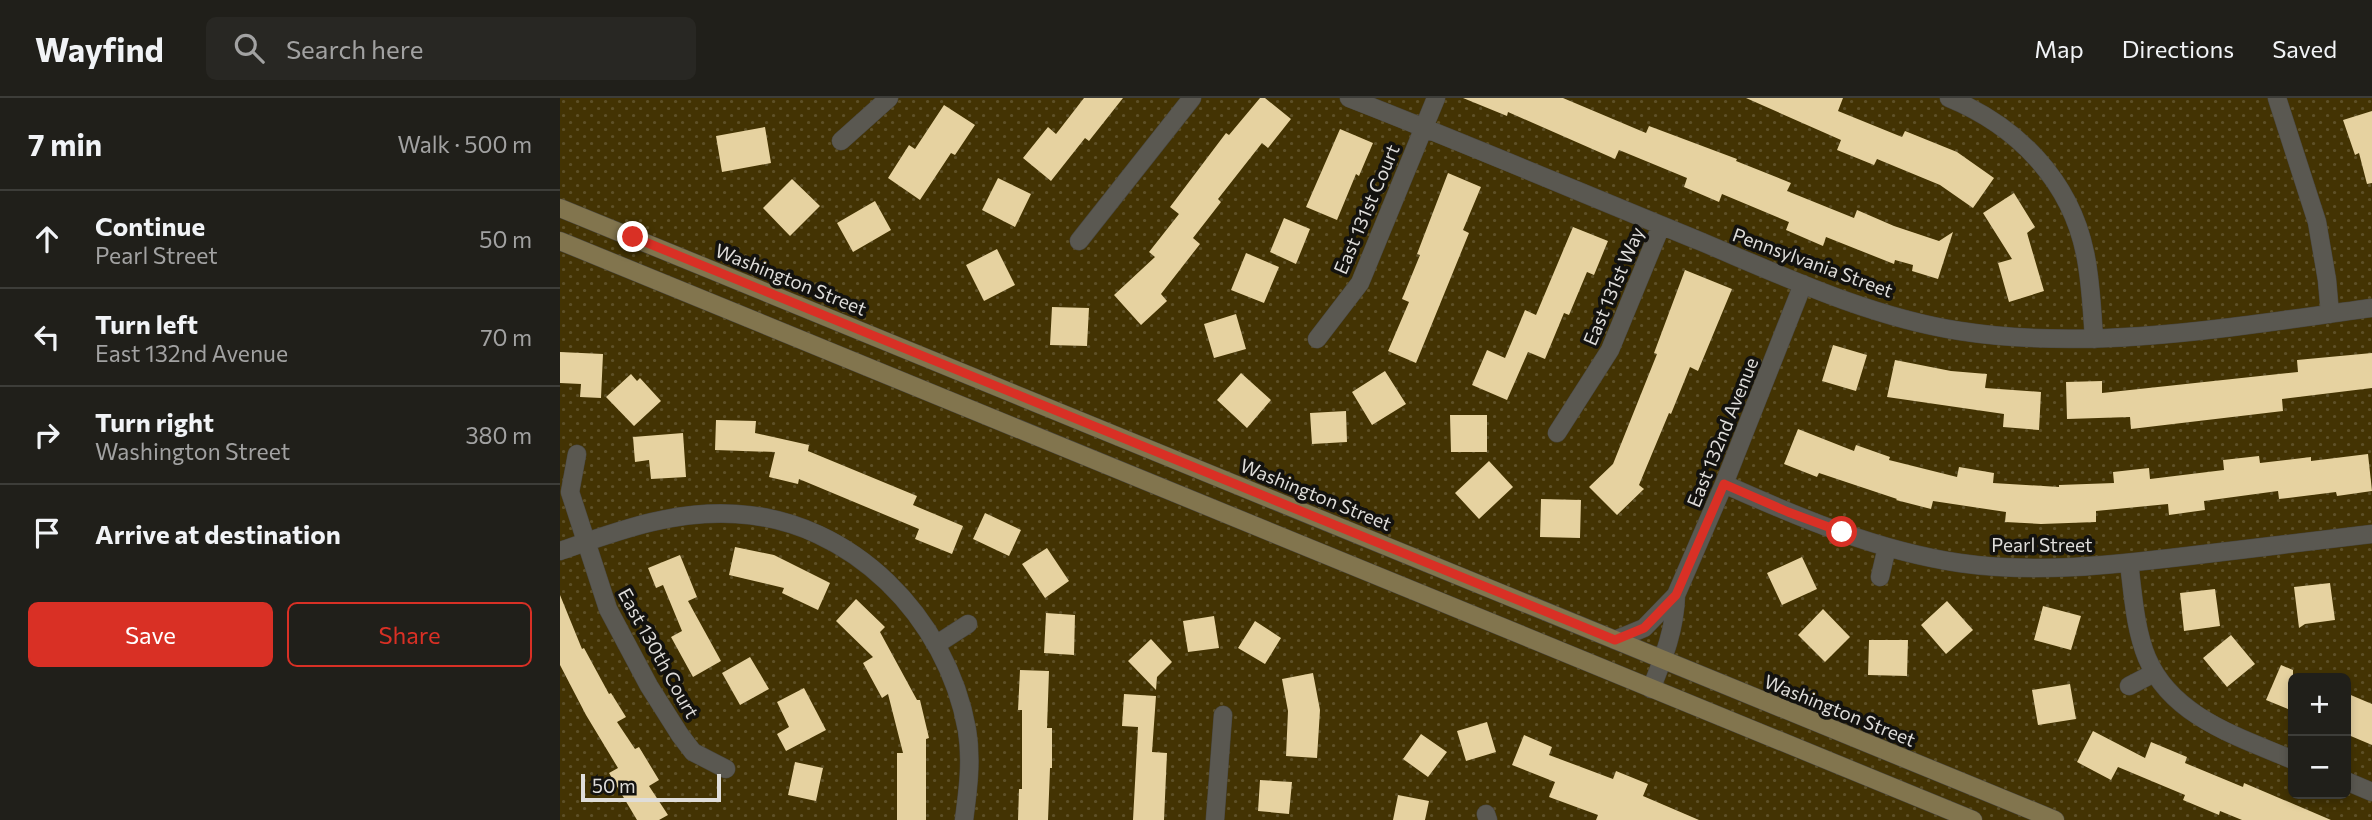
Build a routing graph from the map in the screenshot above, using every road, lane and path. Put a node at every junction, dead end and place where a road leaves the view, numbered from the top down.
1 (889, 98) edge
2 (1192, 98) edge
3 (1349, 98) edge
4 (1436, 98) edge
5 (1949, 98) edge
6 (2277, 98) edge
7 (1424, 127) junction
8 (841, 141) dead end
9 (560, 208) edge
10 (1661, 226) junction
11 (560, 241) edge
12 (1079, 241) dead end
13 (1803, 284) junction
14 (2372, 308) edge
15 (2330, 314) junction
16 (1317, 339) dead end
17 (2094, 339) junction
18 (1557, 433) dead end
19 (577, 454) dead end
20 (1724, 484) junction
21 (2372, 534) edge
22 (585, 542) junction
23 (1887, 547) junction
24 (560, 551) edge
25 (2129, 563) junction
26 (1880, 577) dead end
27 (1676, 595) junction
28 (968, 624) dead end
29 (1615, 640) junction
30 (937, 643) junction
31 (1663, 660) junction
32 (2154, 673) junction
33 (2129, 686) dead end
34 (1651, 689) junction
35 (1223, 715) dead end
36 (2288, 758) edge
37 (726, 769) dead end
38 (2351, 783) edge
39 (2372, 792) edge
40 (964, 820) edge
41 (1215, 820) edge
42 (1972, 820) edge
43 (2055, 820) edge

1 - 8 street
2 - 12 street
3 - 7 street, Pennsylvania Street
4 - 7 street, East 131st Court
5 - 17 street
6 - 15 street
7 - 10 street, Pennsylvania Street
7 - 16 street, East 131st Court
9 - 29 main road, Washington Street
10 - 13 street, Pennsylvania Street
10 - 18 street, East 131st Way
11 - 34 main road
13 - 17 street, Pennsylvania Street
13 - 20 street, East 132nd Avenue
14 - 15 street, Pennsylvania Street
15 - 17 street, Pennsylvania Street
19 - 22 street, East 130th Court
20 - 23 street, Pearl Street
20 - 27 street, East 132nd Avenue
21 - 25 street, Pearl Street
22 - 24 street
22 - 30 street
22 - 37 street, East 130th Court
23 - 25 street, Pearl Street
23 - 26 street
25 - 32 street
27 - 29 street, East 132nd Avenue
27 - 31 street, East 132nd Avenue
28 - 30 street
29 - 31 main road, Washington Street
30 - 40 street
31 - 34 street, East 132nd Avenue
31 - 43 main road, Washington Street
32 - 33 street
32 - 36 street
34 - 42 main road
35 - 41 street
38 - 39 street

